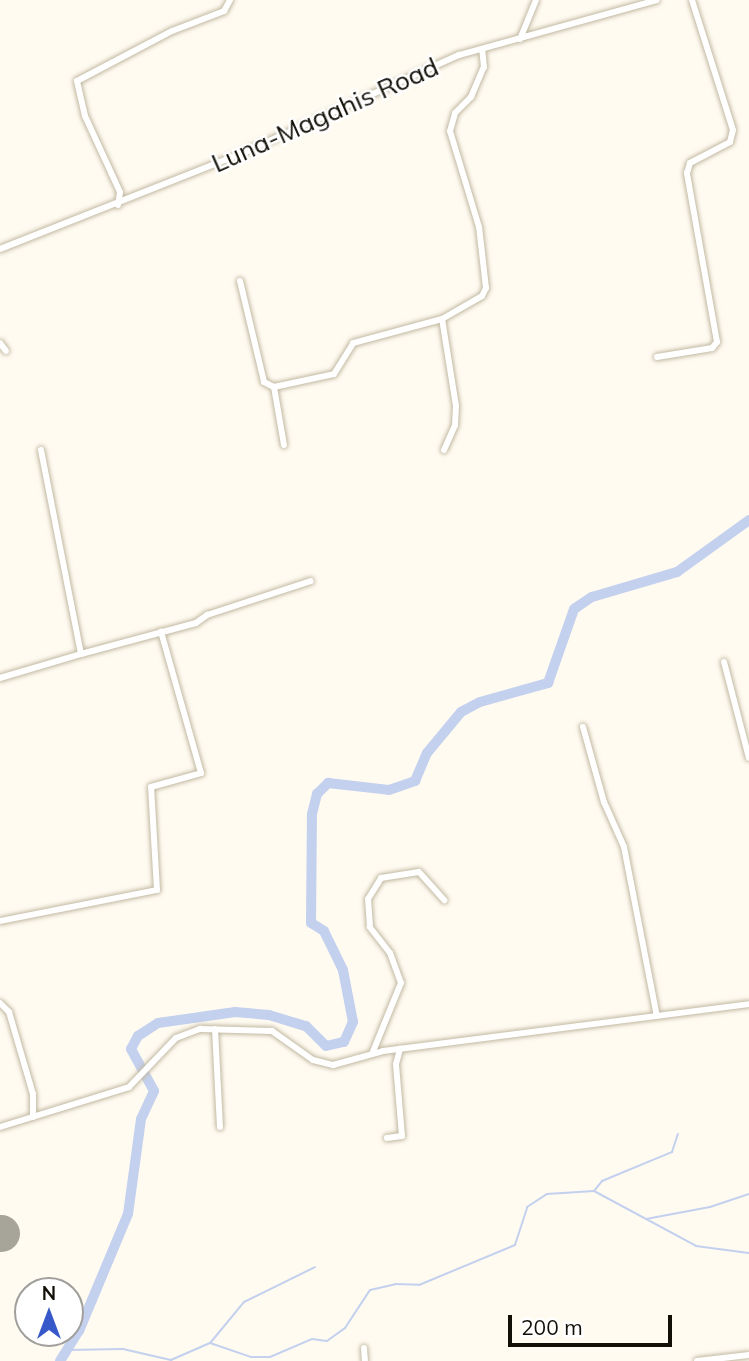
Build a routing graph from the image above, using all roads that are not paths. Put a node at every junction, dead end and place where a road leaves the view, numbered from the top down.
1 (230, 0) edge
2 (536, 0) edge
3 (657, 0) edge
4 (692, 0) edge
5 (520, 39) junction
6 (482, 49) junction
7 (118, 205) junction
8 (0, 249) edge
9 (240, 281) dead end
10 (442, 319) junction
11 (0, 343) edge
12 (6, 351) dead end
13 (657, 357) dead end
14 (274, 387) junction
15 (284, 445) dead end
16 (41, 450) dead end
17 (444, 450) dead end
18 (311, 581) dead end
19 (161, 632) junction
20 (81, 654) junction
21 (724, 662) dead end
22 (0, 678) edge
23 (583, 727) dead end
24 (749, 758) edge
25 (444, 900) dead end
26 (0, 921) edge
27 (0, 1003) edge
28 (749, 1004) edge
29 (657, 1016) junction
30 (215, 1028) junction
31 (401, 1049) junction
32 (372, 1054) junction
33 (33, 1117) junction
34 (0, 1127) edge
35 (220, 1127) dead end
36 (387, 1138) dead end
37 (364, 1348) dead end
38 (749, 1355) edge
39 (365, 1361) edge
40 (696, 1361) edge

1 - 7 street
2 - 5 street
3 - 5 street, Luna-Magahis Road
4 - 13 street
5 - 6 street, Luna-Magahis Road
6 - 7 street, Luna-Magahis Road
6 - 10 street
7 - 8 street, Luna-Magahis Road
9 - 14 street
10 - 14 street
10 - 17 street
11 - 12 street
14 - 15 street
16 - 20 street
18 - 19 street
19 - 20 street
19 - 26 street
20 - 22 street
21 - 24 street
23 - 29 street
25 - 32 street
27 - 33 street
28 - 29 street
29 - 31 street
30 - 32 street
30 - 33 street
30 - 35 street
31 - 32 street
31 - 36 street
33 - 34 street
37 - 39 street
38 - 40 street

